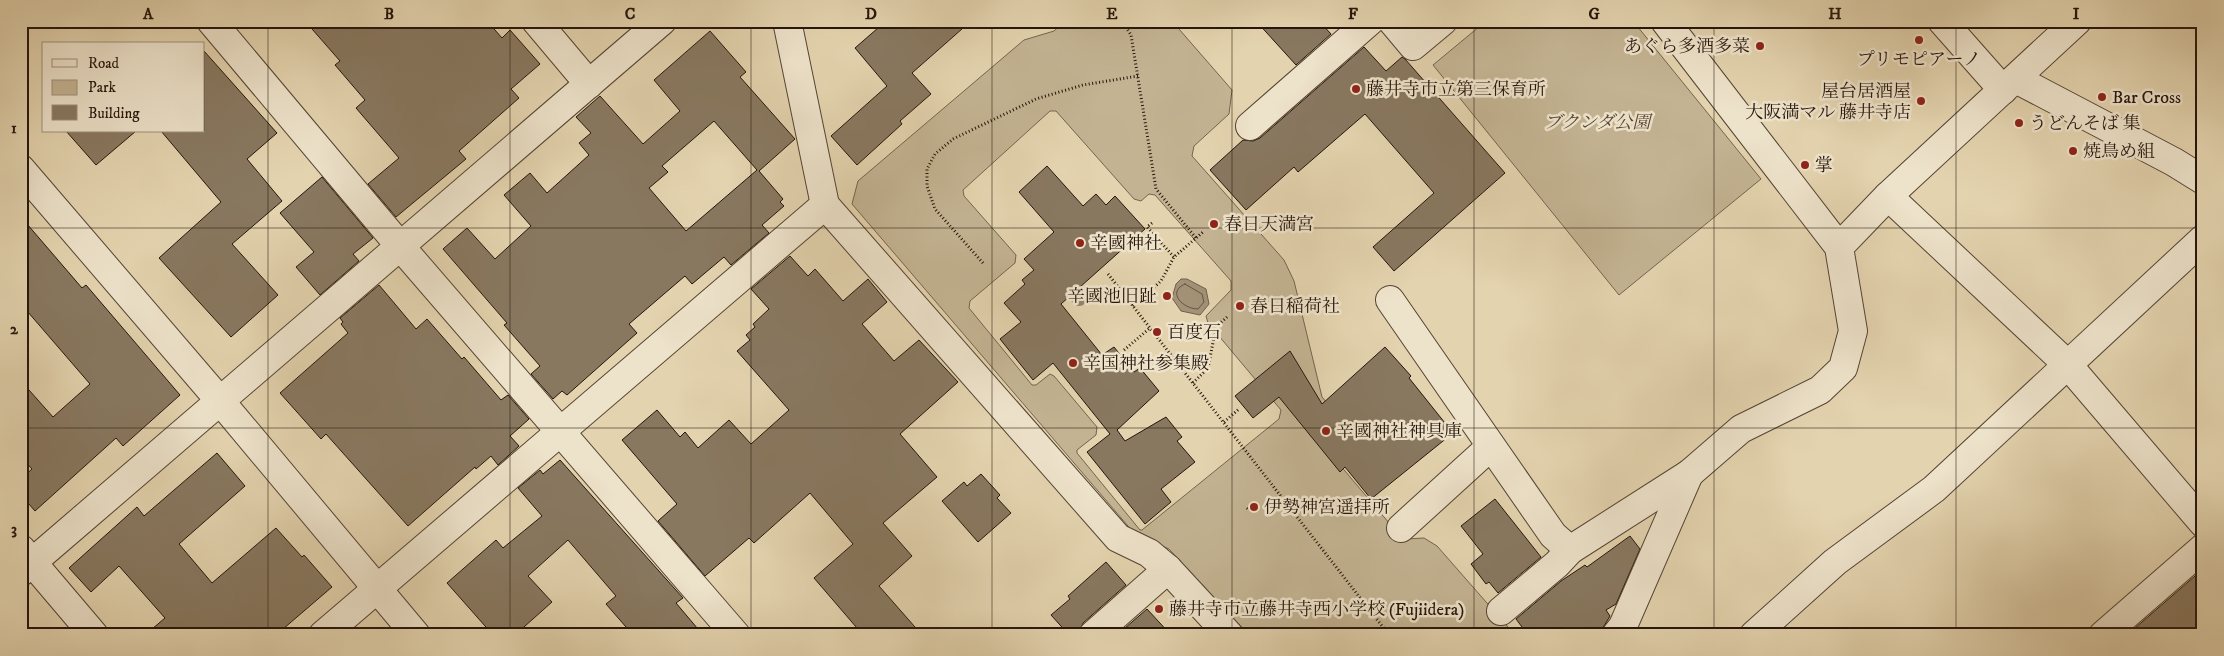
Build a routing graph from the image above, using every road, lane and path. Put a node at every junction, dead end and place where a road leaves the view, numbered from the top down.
1 (211, 21) edge
2 (536, 21) edge
3 (662, 21) edge
4 (787, 21) edge
5 (1122, 21) edge
6 (1370, 21) edge
7 (1392, 21) edge
8 (1443, 21) edge
9 (1664, 21) edge
10 (1942, 21) edge
11 (2077, 21) edge
12 (1138, 76) junction
13 (589, 84) junction
14 (2010, 84) junction
15 (1250, 126) dead end
16 (21, 169) edge
17 (2203, 180) edge
18 (1888, 196) junction
19 (825, 205) junction
20 (1152, 224) dead end
21 (1203, 232) dead end
22 (1196, 238) junction
23 (2203, 239) edge
24 (400, 246) junction
25 (1839, 247) junction
26 (1174, 257) junction
27 (983, 263) dead end
28 (1108, 274) dead end
29 (1390, 300) dead end
30 (1133, 306) junction
31 (1227, 317) dead end
32 (1150, 328) junction
33 (1124, 350) dead end
34 (2068, 364) junction
35 (1193, 383) junction
36 (221, 402) junction
37 (1239, 410) dead end
38 (1224, 422) junction
39 (561, 430) junction
40 (1490, 447) junction
41 (1689, 474) junction
42 (2203, 523) edge
43 (1401, 528) dead end
44 (2203, 548) edge
45 (1570, 550) junction
46 (25, 561) edge
47 (1168, 569) junction
48 (376, 589) junction
49 (1501, 611) dead end
50 (1624, 632) edge
51 (94, 635) edge
52 (323, 635) edge
53 (416, 635) edge
54 (736, 635) edge
55 (1093, 635) edge
56 (1229, 635) edge
57 (1389, 635) edge
58 (1754, 635) edge
59 (2103, 635) edge

1 - 24 street
2 - 13 street
3 - 13 street
4 - 19 street
5 - 12 path
6 - 15 street
7 - 8 street
9 - 25 street
10 - 14 street
11 - 14 street
12 - 22 path
12 - 27 path
13 - 24 street
14 - 17 street
14 - 18 street
16 - 36 street
18 - 25 street
18 - 34 street
19 - 39 street
19 - 47 street
20 - 26 path
21 - 22 path
22 - 26 path
23 - 34 street
24 - 36 street
24 - 39 street
25 - 41 street
26 - 30 path
28 - 30 path
29 - 40 street
30 - 32 path
31 - 35 path
32 - 33 path
32 - 35 path
34 - 42 street
34 - 58 street
35 - 38 path
36 - 46 street
36 - 48 street
37 - 38 path
38 - 57 path
39 - 48 street
39 - 54 street
40 - 43 street
40 - 45 street
41 - 45 street
41 - 50 street
44 - 59 street
45 - 49 street
46 - 51 street
47 - 55 street
47 - 56 street
48 - 52 street
48 - 53 street

